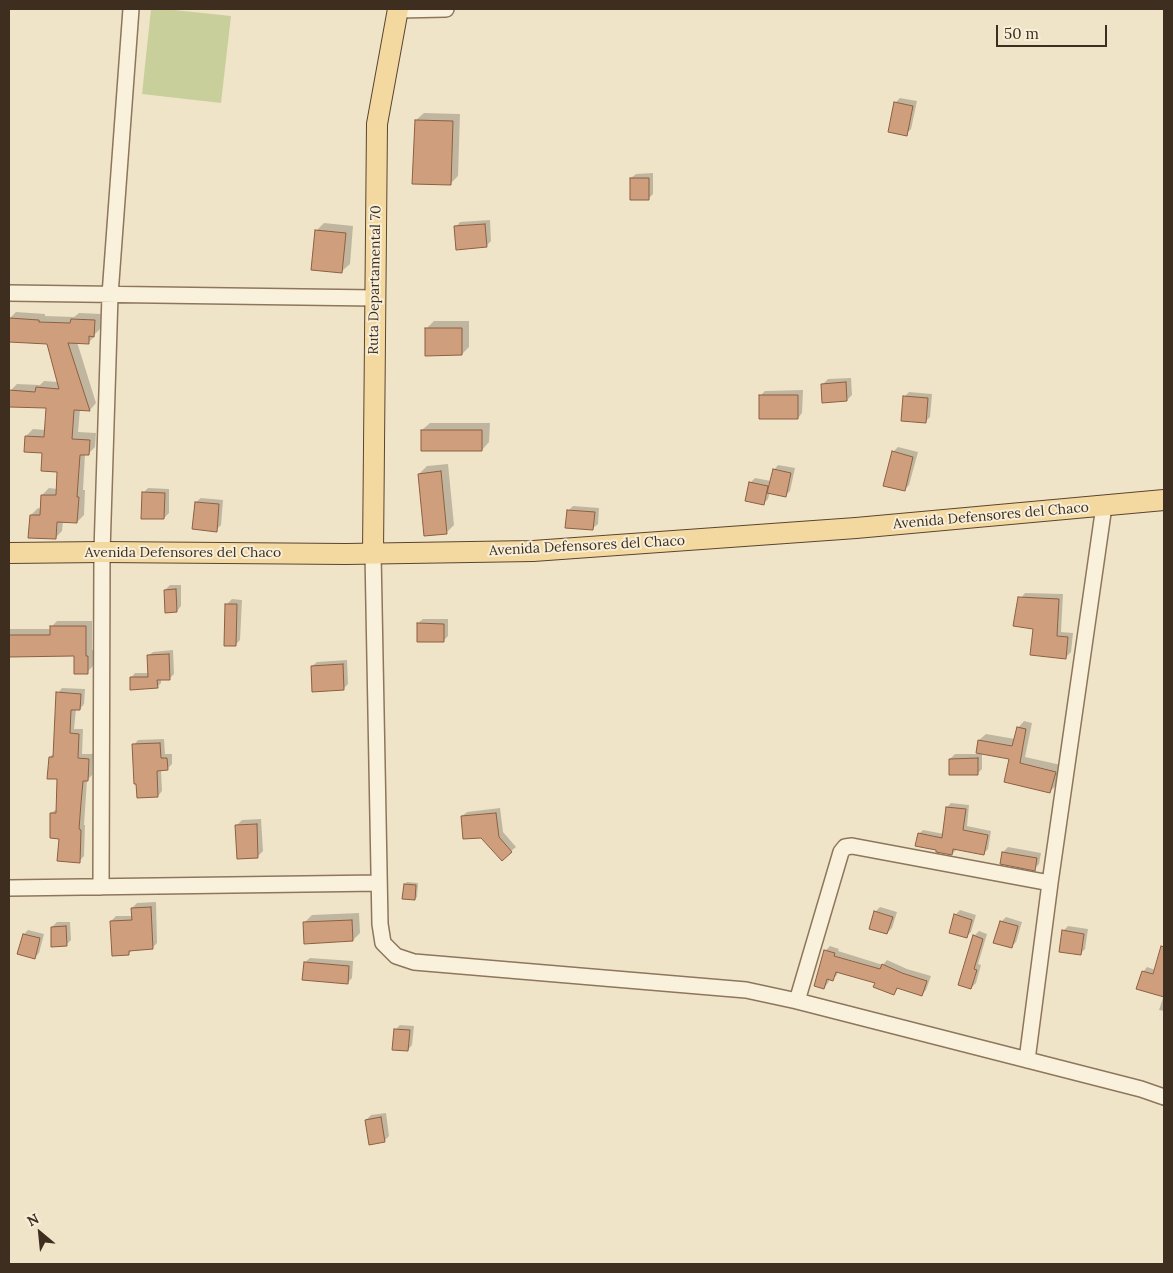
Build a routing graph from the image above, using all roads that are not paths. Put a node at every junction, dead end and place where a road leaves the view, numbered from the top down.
1 (131, 9) edge
2 (398, 9) edge
3 (446, 9) edge
4 (9, 293) edge
5 (110, 295) junction
6 (375, 298) junction
7 (1164, 500) edge
8 (1104, 506) junction
9 (102, 552) junction
10 (373, 553) junction
11 (9, 554) edge
12 (379, 883) junction
13 (1050, 883) junction
14 (101, 887) junction
15 (9, 888) edge
16 (798, 1001) junction
17 (1027, 1060) junction
18 (1164, 1098) edge

1 - 5 street
2 - 3 street
2 - 6 main road, Ruta Departamental 70
4 - 5 street
5 - 6 street
5 - 9 street
6 - 10 main road, Ruta Departamental 70
7 - 8 main road, Avenida Defensores del Chaco
8 - 10 main road, Avenida Defensores del Chaco
8 - 13 street
9 - 10 main road, Avenida Defensores del Chaco
9 - 11 main road, Avenida Defensores del Chaco
9 - 14 street
10 - 12 street
12 - 14 street
12 - 16 street
13 - 16 street
13 - 17 street
14 - 15 street
16 - 17 street
17 - 18 street

